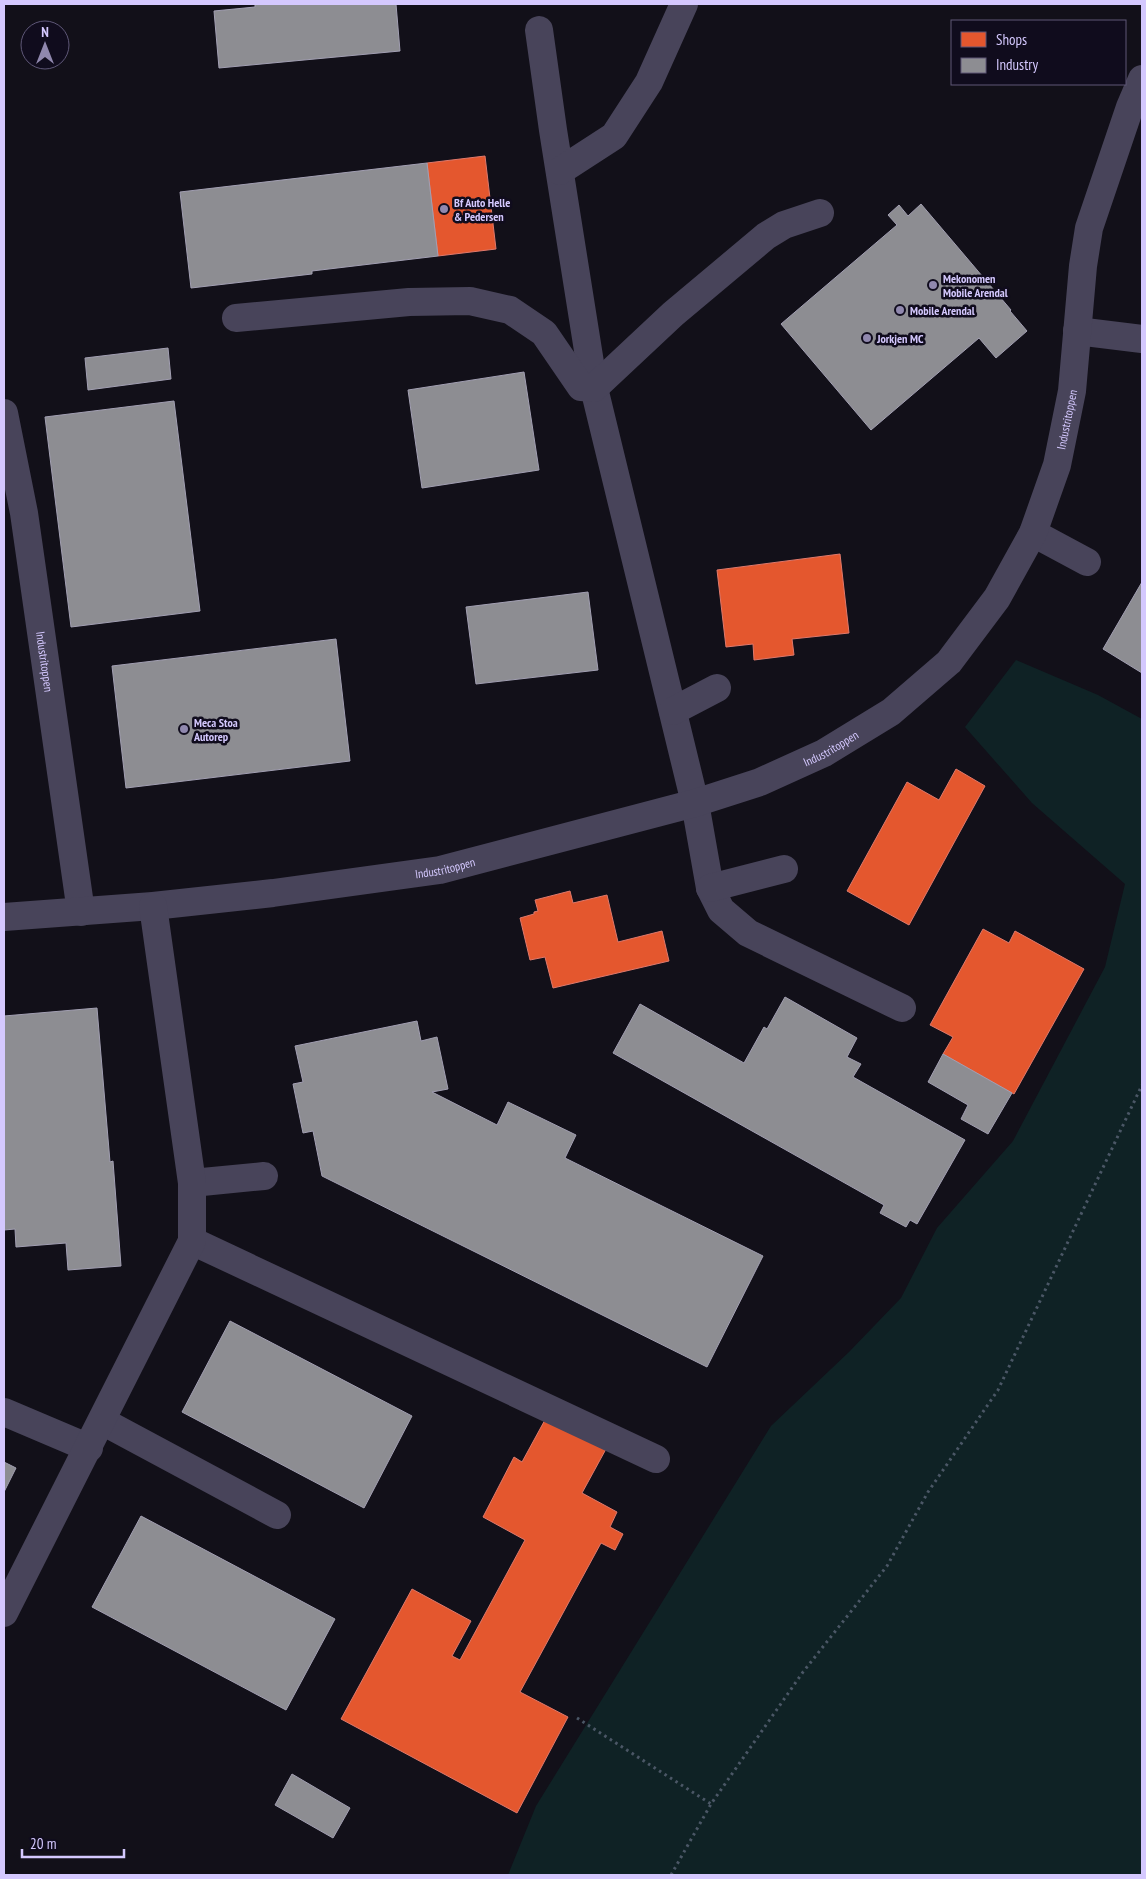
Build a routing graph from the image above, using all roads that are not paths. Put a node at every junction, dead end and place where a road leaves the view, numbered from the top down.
1 (684, 4) edge
2 (539, 30) dead end
3 (1142, 79) edge
4 (560, 171) junction
5 (820, 214) dead end
6 (236, 318) dead end
7 (1077, 331) junction
8 (1142, 339) edge
9 (594, 388) junction
10 (4, 413) edge
11 (1033, 533) junction
12 (1087, 562) dead end
13 (716, 688) dead end
14 (673, 711) junction
15 (695, 803) junction
16 (784, 868) dead end
17 (710, 888) junction
18 (153, 906) junction
19 (81, 912) junction
20 (4, 917) edge
21 (902, 1008) dead end
22 (264, 1176) dead end
23 (192, 1183) junction
24 (192, 1241) junction
25 (4, 1412) edge
26 (102, 1421) junction
27 (89, 1448) junction
28 (656, 1459) dead end
29 (277, 1515) dead end
30 (4, 1613) edge

1 - 4 street
2 - 4 street
3 - 7 street, Industritoppen
4 - 9 street
5 - 9 street
6 - 9 street
7 - 8 street
7 - 11 street, Industritoppen
9 - 14 street
10 - 19 street, Industritoppen
11 - 12 street
11 - 15 street, Industritoppen
13 - 14 street
14 - 15 street
15 - 17 street
15 - 18 street, Industritoppen
16 - 17 street
17 - 21 street
18 - 19 street, Industritoppen
18 - 23 street
19 - 20 street, Industritoppen
22 - 23 street
23 - 24 street
24 - 26 street
24 - 28 street
25 - 27 street
26 - 27 street
26 - 29 street
27 - 30 street

